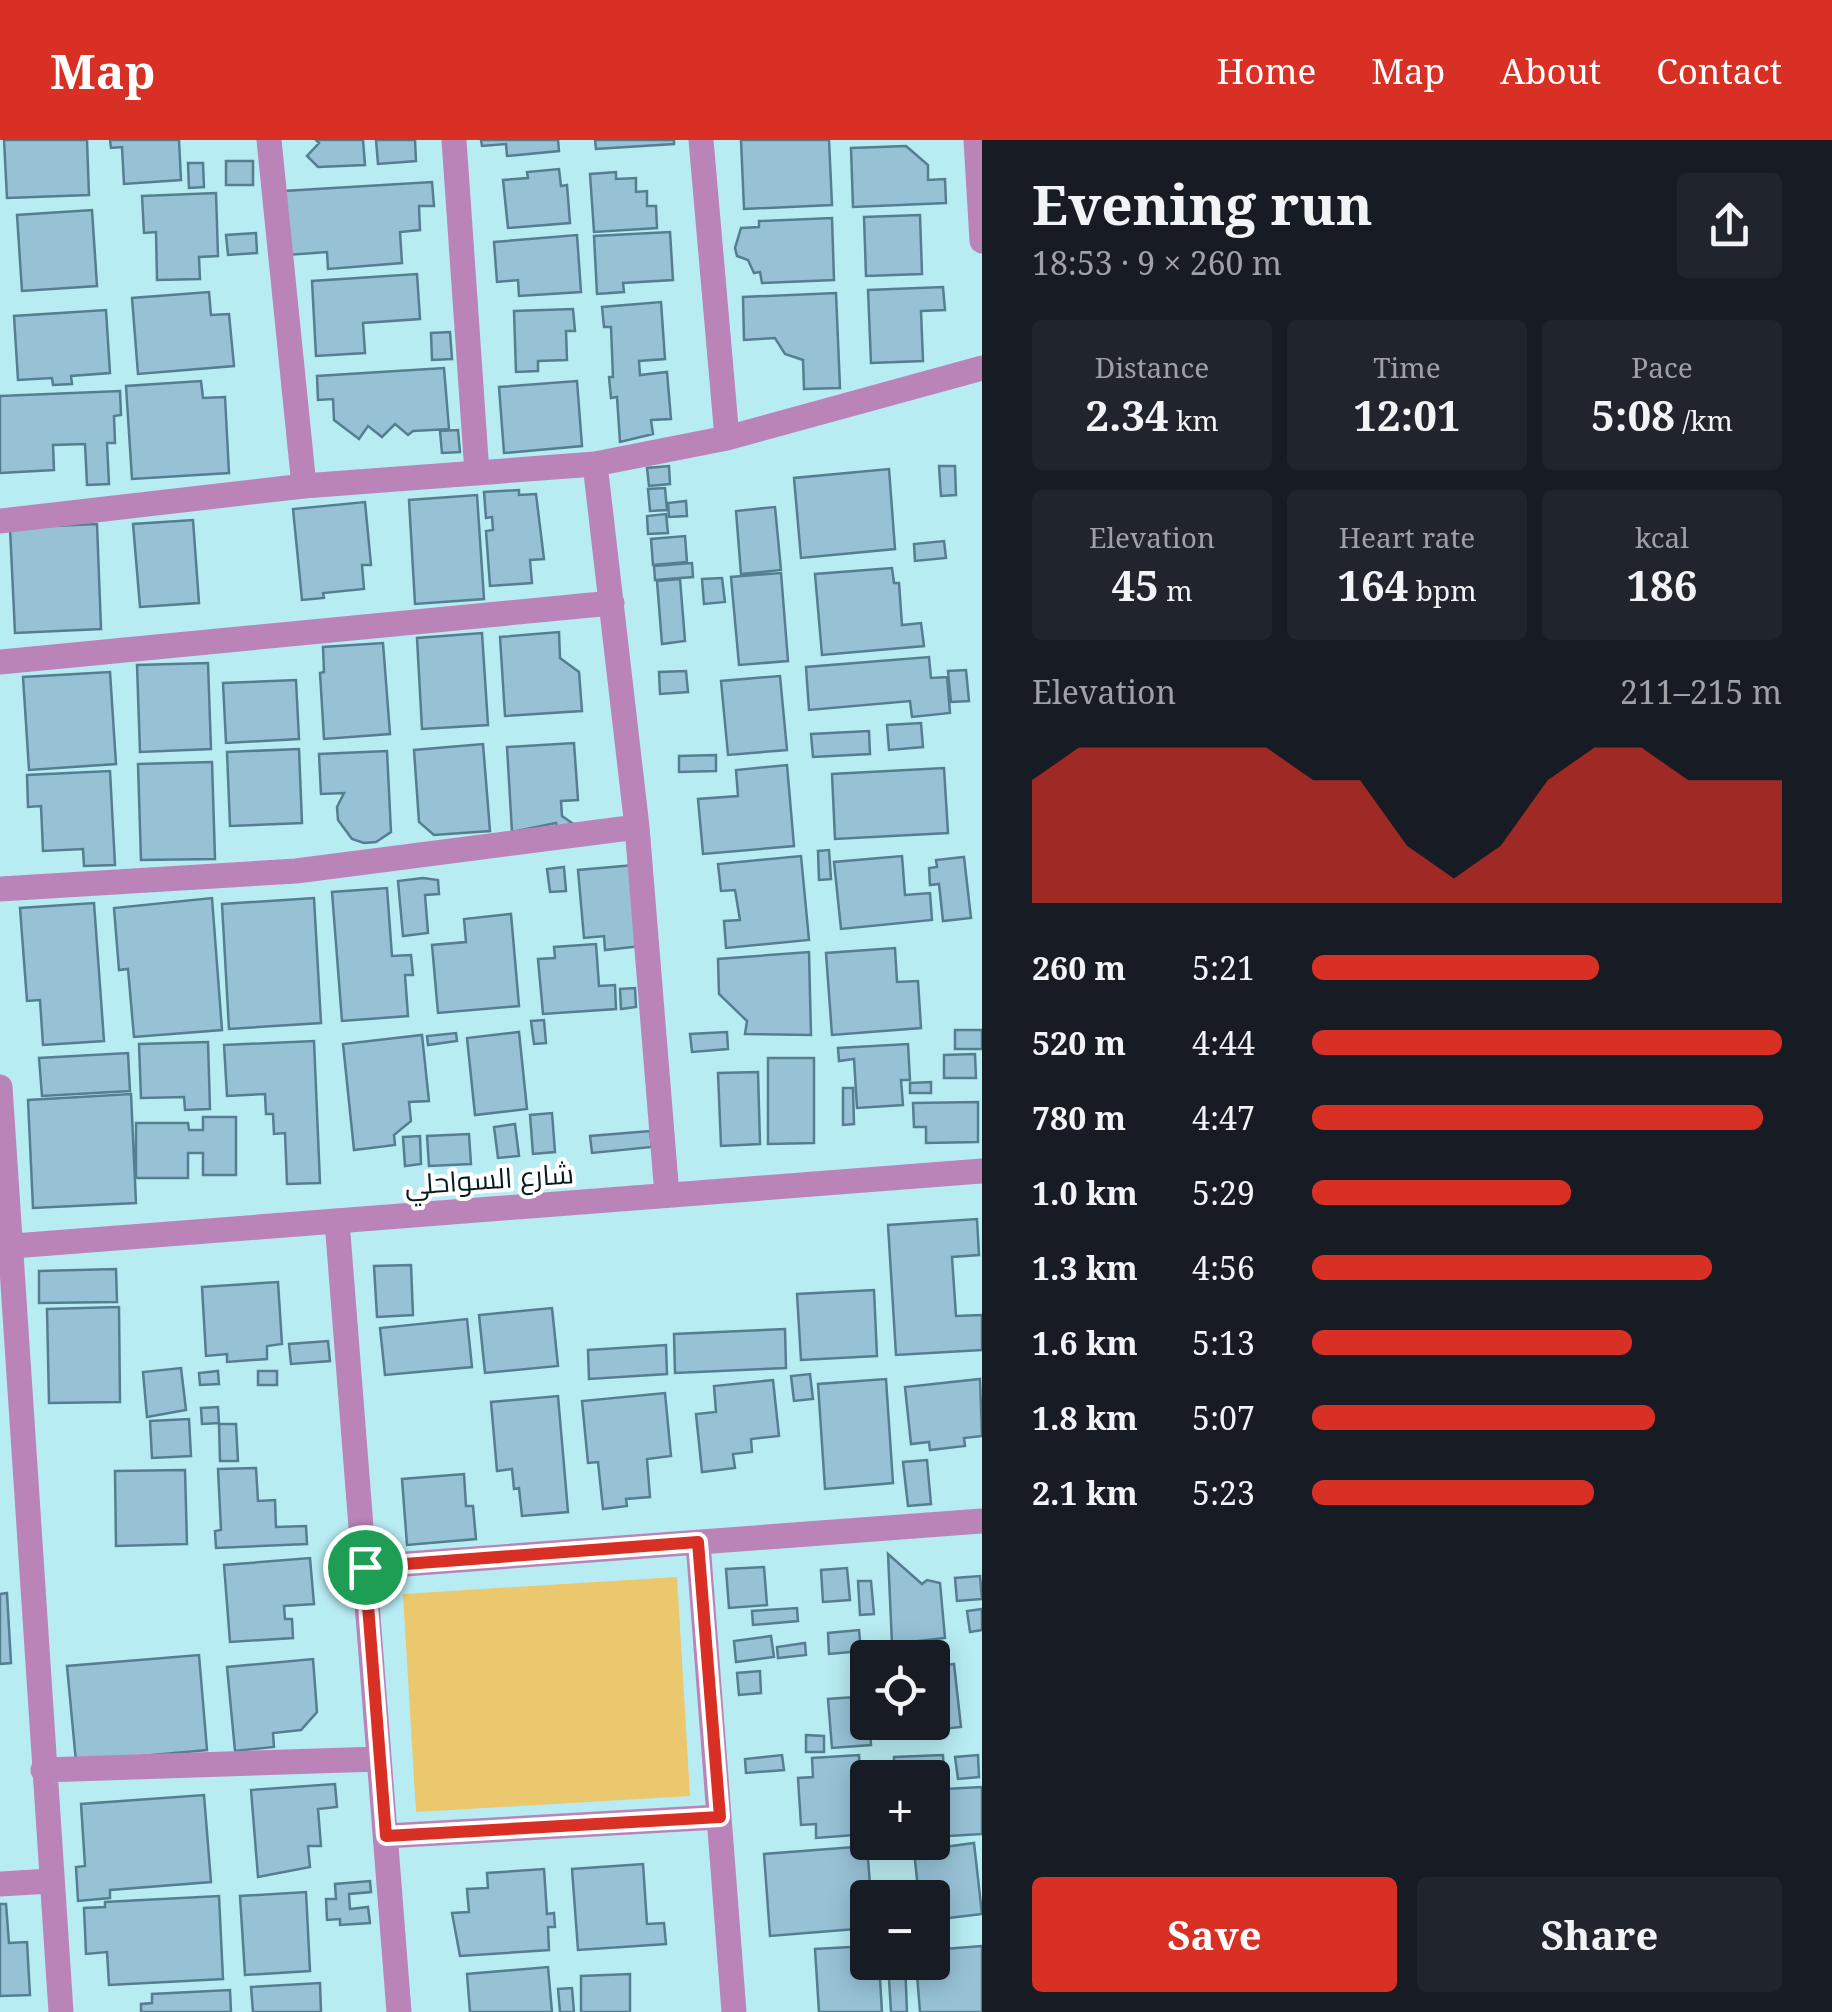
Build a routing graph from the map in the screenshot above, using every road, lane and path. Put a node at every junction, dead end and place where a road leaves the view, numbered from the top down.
1 (270, 140) edge
2 (454, 140) edge
3 (701, 140) edge
4 (976, 140) edge
5 (982, 240) edge
6 (982, 368) edge
7 (727, 438) junction
8 (595, 464) junction
9 (477, 473) junction
10 (304, 486) junction
11 (0, 521) edge
12 (612, 604) junction
13 (0, 662) edge
14 (637, 828) junction
15 (0, 889) edge
16 (0, 1087) edge
17 (982, 1171) edge
18 (667, 1195) junction
19 (337, 1221) junction
20 (6, 1246) edge
21 (982, 1521) edge
22 (698, 1542) junction
23 (365, 1567) junction
24 (379, 1759) junction
25 (43, 1770) junction
26 (720, 1817) junction
27 (386, 1836) junction
28 (51, 1882) junction
29 (0, 1884) edge
30 (61, 2012) edge
31 (399, 2012) edge
32 (734, 2012) edge

1 - 10 street
2 - 9 street
3 - 7 street
4 - 5 street
6 - 7 street
7 - 8 street
8 - 9 street
8 - 12 street
9 - 10 street
10 - 11 street
12 - 13 street
12 - 14 street
14 - 15 street
14 - 18 street
16 - 20 street
17 - 18 street, شارع السواحلي
18 - 19 street, شارع السواحلي
19 - 20 street, شارع السواحلي
19 - 23 street
20 - 25 street
21 - 22 street
22 - 23 street
22 - 26 street
23 - 24 street
24 - 25 street
24 - 27 street
25 - 28 street
26 - 27 street
26 - 32 street
27 - 31 street
28 - 29 street
28 - 30 street

